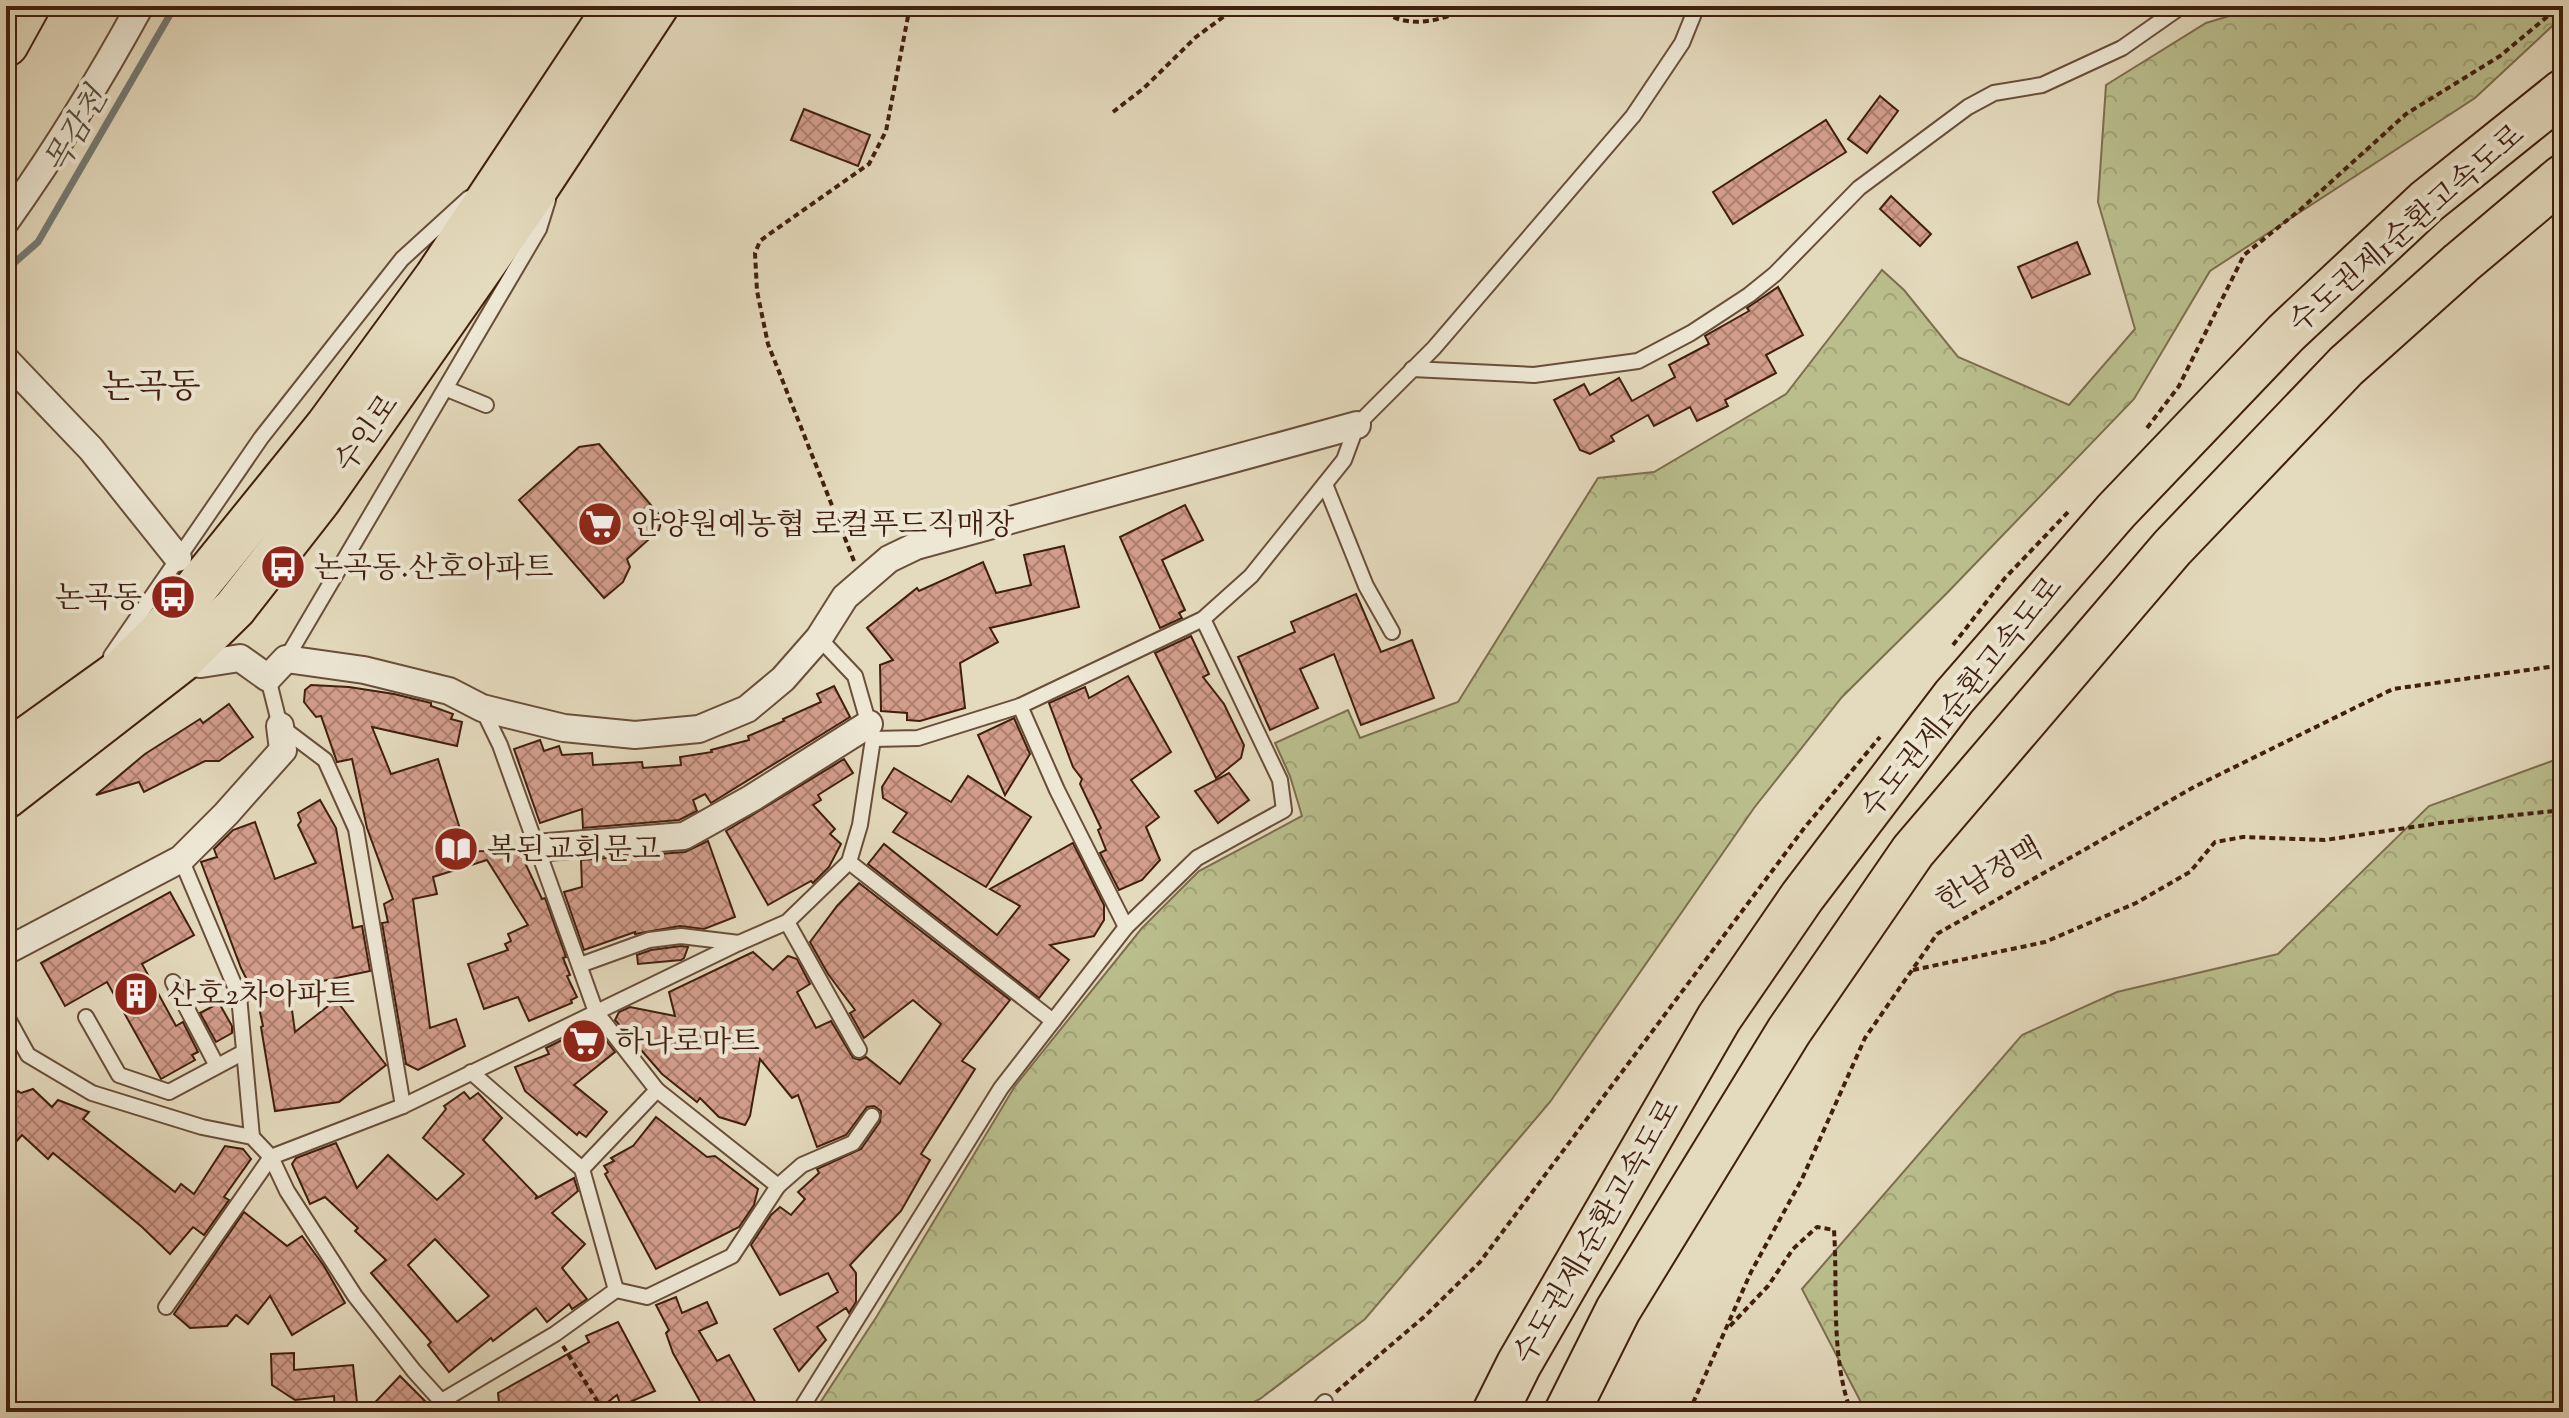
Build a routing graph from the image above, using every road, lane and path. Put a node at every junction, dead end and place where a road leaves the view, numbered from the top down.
1 (27, 6) edge
2 (140, 6) edge
3 (616, 6) edge
4 (657, 6) edge
5 (910, 6) edge
6 (1238, 6) edge
7 (1377, 6) edge
8 (1474, 6) edge
9 (1697, 6) edge
10 (2182, 6) edge
11 (6, 44) edge
12 (2563, 92) edge
13 (1113, 112) dead end
14 (565, 146) junction
15 (518, 152) junction
16 (2563, 177) edge
17 (6, 221) edge
18 (6, 360) edge
19 (1412, 369) junction
20 (447, 389) junction
21 (486, 405) dead end
22 (1357, 425) junction
23 (261, 438) junction
24 (275, 446) dead end
25 (1325, 484) junction
26 (358, 505) dead end
27 (371, 514) junction
28 (178, 558) junction
29 (862, 582) junction
30 (1203, 619) junction
31 (1392, 632) dead end
32 (819, 638) junction
33 (286, 659) junction
34 (180, 662) junction
35 (2563, 665) edge
36 (268, 678) junction
37 (81, 699) junction
38 (1020, 706) junction
39 (482, 708) junction
40 (280, 726) junction
41 (871, 732) junction
42 (6, 753) edge
43 (6, 797) edge
44 (2563, 810) edge
45 (535, 848) junction
46 (181, 859) junction
47 (849, 862) junction
48 (787, 922) junction
49 (1126, 927) junction
50 (739, 943) junction
51 (7, 950) edge
52 (580, 965) junction
53 (1912, 970) junction
54 (173, 982) dead end
55 (596, 1012) junction
56 (6, 1015) edge
57 (86, 1017) dead end
58 (1053, 1021) junction
59 (859, 1050) dead end
60 (244, 1052) junction
61 (217, 1066) junction
62 (471, 1072) junction
63 (657, 1090) junction
64 (403, 1106) junction
65 (872, 1116) dead end
66 (252, 1137) junction
67 (271, 1157) junction
68 (582, 1169) junction
69 (778, 1186) junction
70 (616, 1290) junction
71 (166, 1307) dead end
72 (1725, 1331) junction
73 (555, 1334) junction
74 (446, 1407) edge
75 (604, 1412) edge
76 (799, 1412) edge
77 (1495, 1412) edge
78 (1567, 1412) edge
79 (1689, 1412) edge
80 (1851, 1412) edge

1 - 11 highway
2 - 17 street
3 - 15 main road, 수인로
4 - 14 main road, 수인로
5 - 29 path
6 - 13 path
7 - 8 path
9 - 19 lane
10 - 19 lane
12 - 77 highway, 수도권제1순환고속도로
14 - 20 lane
14 - 34 main road, 수인로
15 - 23 lane
15 - 37 main road, 수인로
16 - 78 highway, 수도권제1순환고속도로
18 - 28 street
19 - 22 lane
20 - 21 lane
20 - 27 lane
22 - 25 lane
22 - 29 street
23 - 24 lane
23 - 28 lane
25 - 30 lane
25 - 31 lane
26 - 27 lane
27 - 33 lane
28 - 37 lane
29 - 32 street
30 - 38 lane
30 - 49 lane
32 - 39 street
32 - 41 lane
33 - 36 street
33 - 39 street
34 - 36 street
34 - 43 main road, 수인로
35 - 53 path, 한남정맥
36 - 40 lane
37 - 42 main road, 수인로
38 - 41 lane
38 - 49 lane
39 - 45 lane
40 - 46 street
40 - 64 lane
41 - 45 street
41 - 47 lane
44 - 53 path
45 - 52 lane
46 - 51 street
46 - 60 lane
47 - 48 lane
47 - 58 lane
48 - 50 lane
48 - 59 lane
49 - 58 lane
50 - 52 lane
50 - 55 lane
52 - 55 lane
53 - 72 path, 한남정맥
54 - 61 lane
55 - 62 lane
55 - 63 lane
56 - 66 lane
57 - 61 lane
58 - 76 lane
60 - 61 lane
60 - 66 lane
62 - 64 lane
62 - 68 lane
63 - 68 lane
63 - 69 lane
64 - 67 lane
65 - 69 lane
66 - 67 lane
67 - 71 lane
67 - 74 lane
68 - 70 lane
69 - 70 lane
70 - 73 lane
72 - 79 path, 한남정맥
72 - 80 path
73 - 74 lane
73 - 75 path

